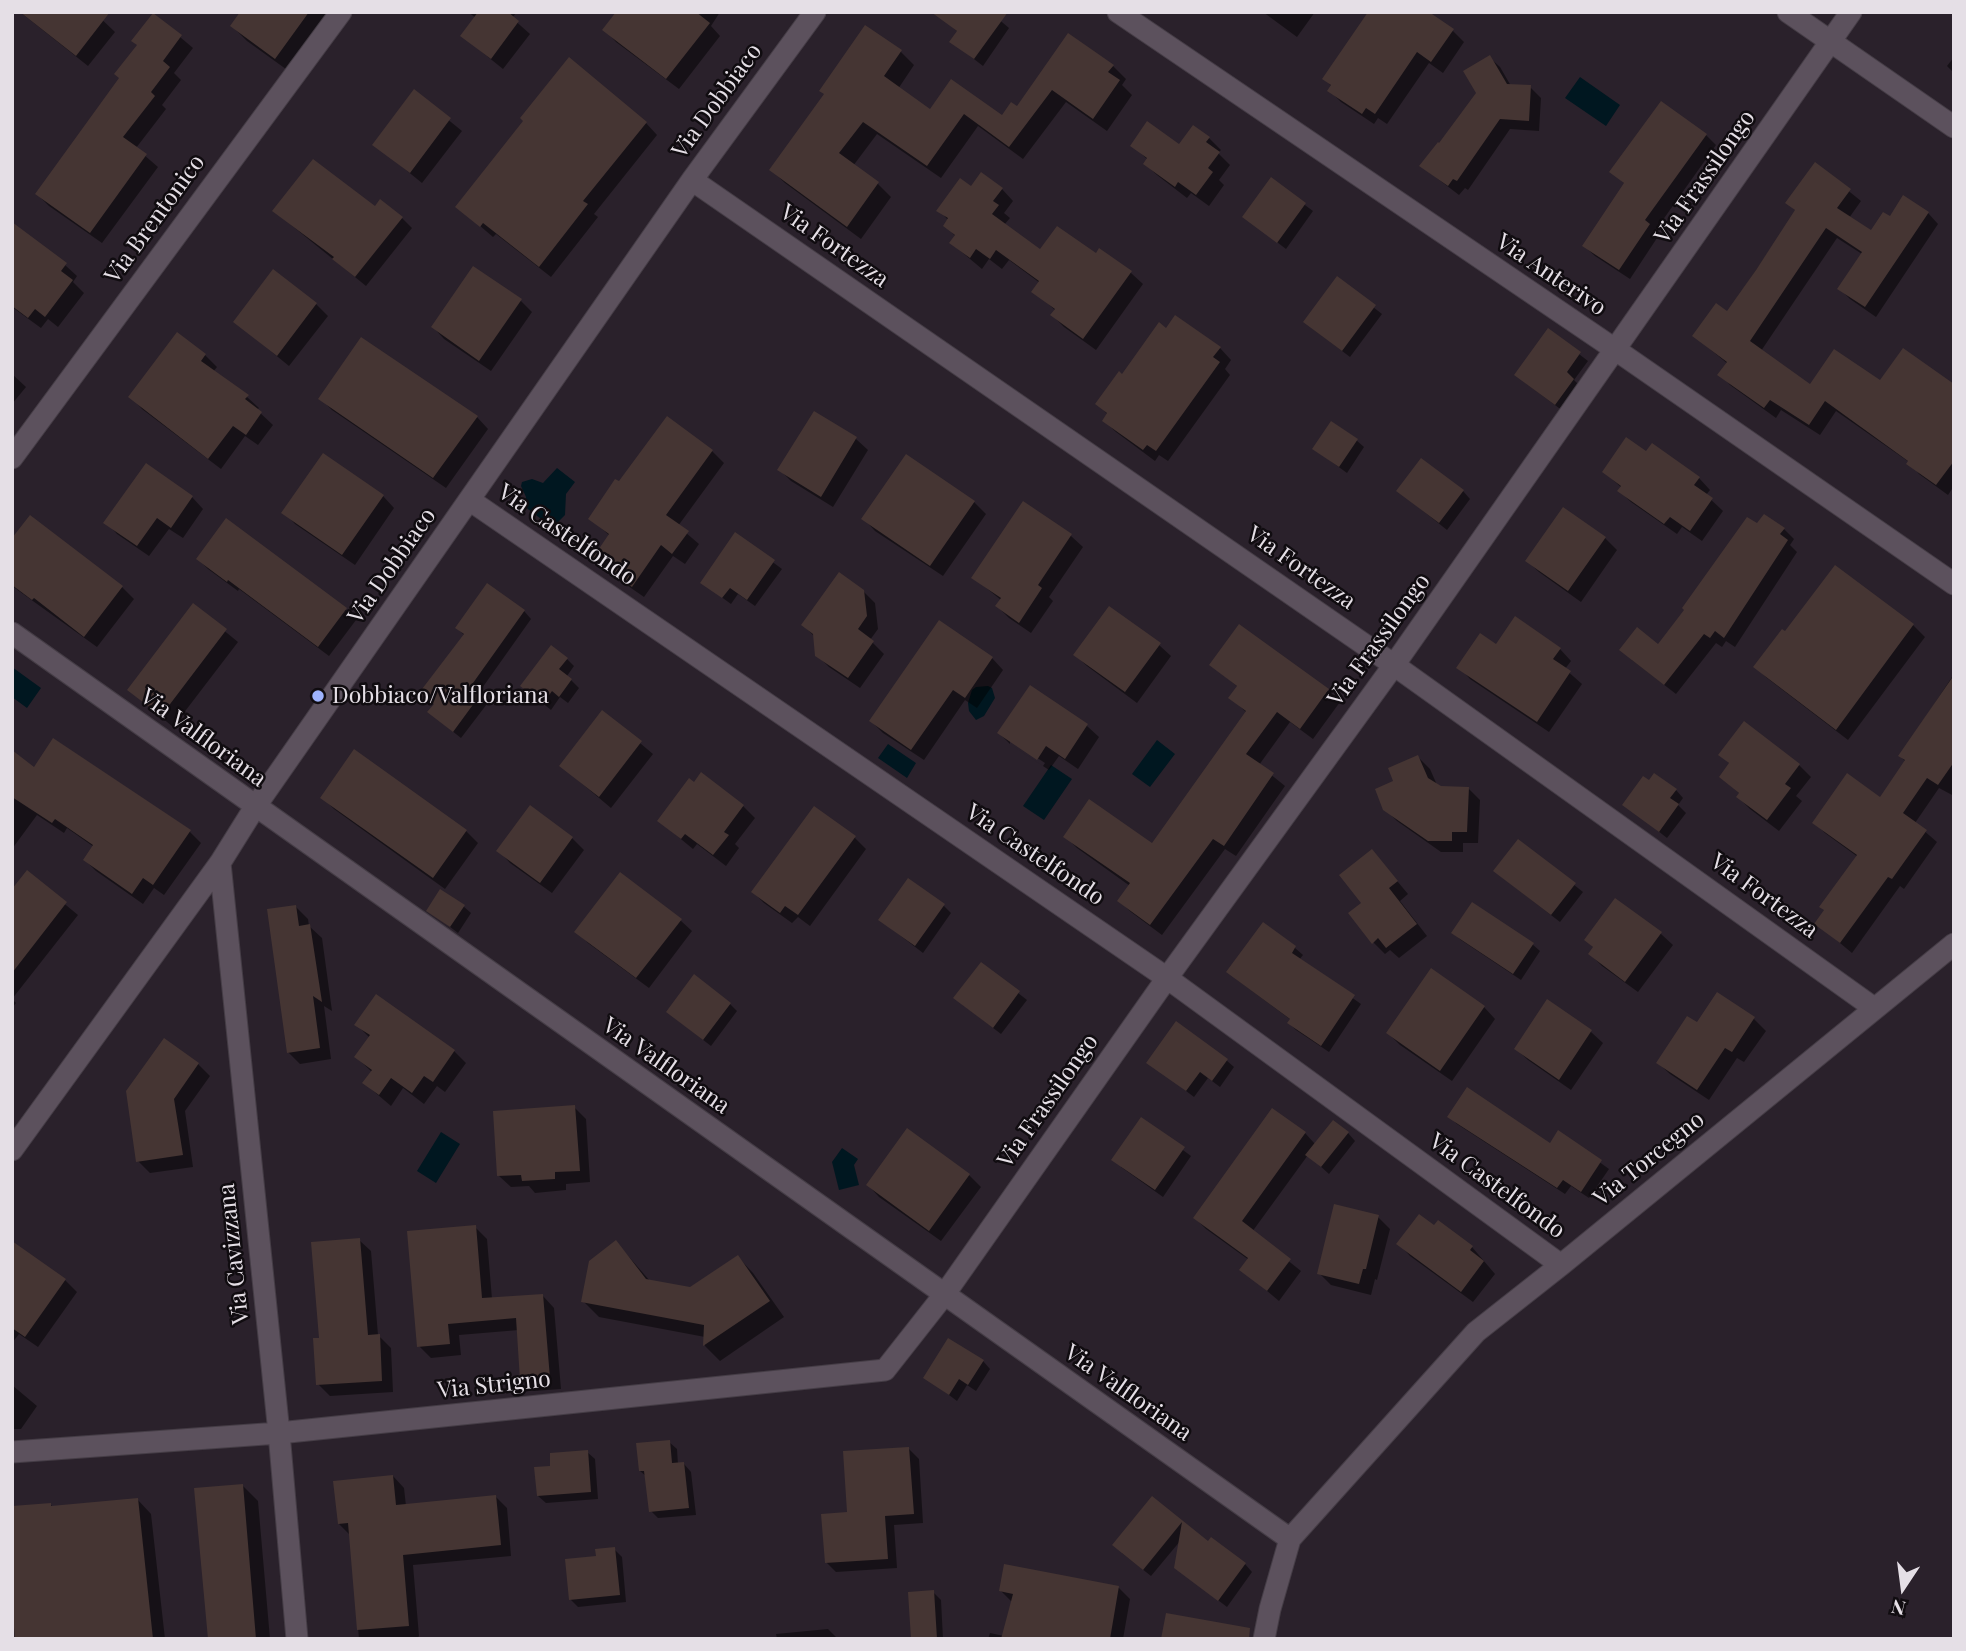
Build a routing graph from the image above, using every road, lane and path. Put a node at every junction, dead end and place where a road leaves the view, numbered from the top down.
1 (341, 12) edge
2 (815, 12) edge
3 (1118, 12) edge
4 (1788, 12) edge
5 (1851, 12) edge
6 (1831, 43) junction
7 (1954, 127) edge
8 (692, 180) junction
9 (1615, 350) junction
10 (12, 458) edge
11 (471, 501) junction
12 (1954, 584) edge
13 (12, 633) edge
14 (1394, 665) junction
15 (255, 807) junction
16 (220, 863) junction
17 (1954, 944) edge
18 (1167, 978) junction
19 (1874, 1007) junction
20 (12, 1150) edge
21 (1561, 1265) junction
22 (944, 1295) junction
23 (279, 1433) junction
24 (12, 1452) edge
25 (1290, 1539) junction
26 (297, 1639) edge
27 (1264, 1639) edge

1 - 10 street, Via Brentonico
2 - 8 street, Via Dobbiaco
3 - 9 street, Via Anterivo
4 - 6 street
5 - 6 street, Via Frassilongo
6 - 7 street
6 - 9 street, Via Frassilongo
8 - 11 street, Via Dobbiaco
8 - 14 street, Via Fortezza
9 - 12 street, Via Anterivo
9 - 14 street, Via Frassilongo
11 - 15 street, Via Dobbiaco
11 - 18 street, Via Castelfondo
13 - 15 street, Via Valfloriana
14 - 18 street, Via Frassilongo
14 - 19 street, Via Fortezza
15 - 16 street, Via Dobbiaco
15 - 22 street, Via Valfloriana
16 - 20 street, Via Dobbiaco
16 - 23 street, Via Cavizzana
17 - 19 street, Via Torcegno
18 - 21 street, Via Castelfondo
18 - 22 street, Via Frassilongo
19 - 21 street, Via Torcegno
21 - 25 street, Via Torcegno
22 - 23 street, Via Strigno
22 - 25 street, Via Valfloriana
23 - 24 street, Via Strigno
23 - 26 street, Via Cavizzana
25 - 27 street, Via Torcegno

